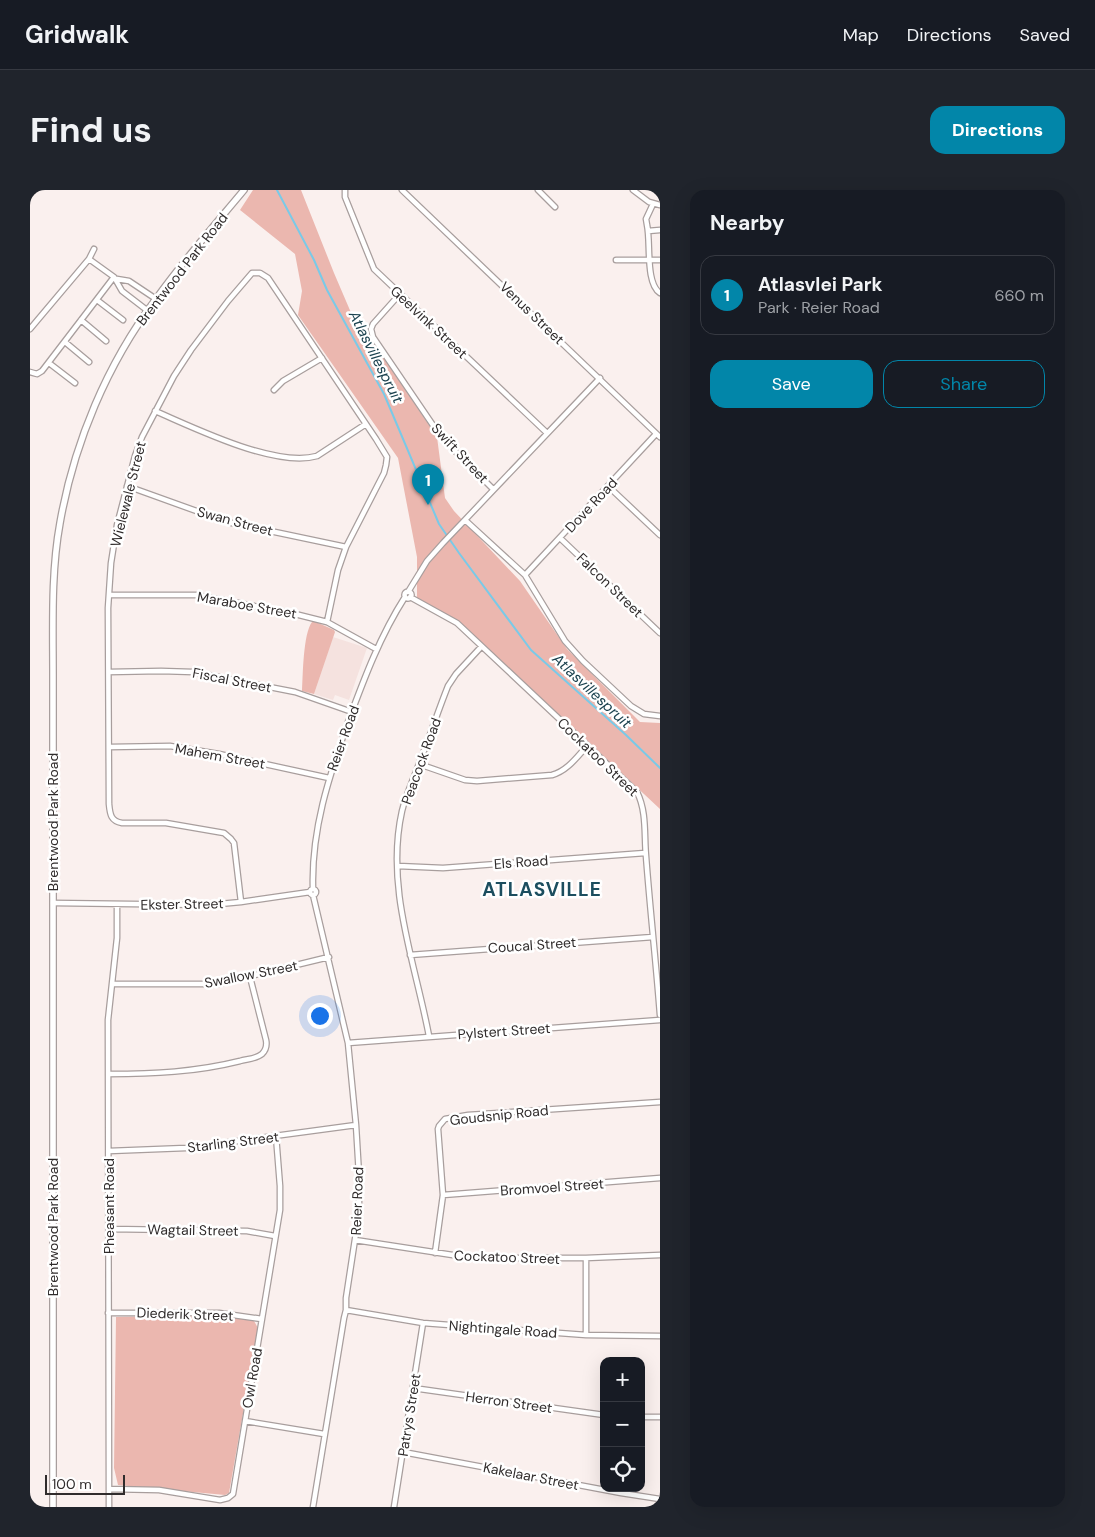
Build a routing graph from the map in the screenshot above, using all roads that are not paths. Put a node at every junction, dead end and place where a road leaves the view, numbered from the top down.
1 (244, 190) edge
2 (345, 190) edge
3 (402, 190) edge
4 (538, 190) edge
5 (633, 190) edge
6 (653, 204) junction
7 (660, 205) edge
8 (556, 206) dead end
9 (660, 230) edge
10 (648, 231) junction
11 (94, 249) dead end
12 (89, 259) junction
13 (616, 260) dead end
14 (650, 260) junction
15 (660, 260) edge
16 (116, 278) junction
17 (660, 293) edge
18 (400, 295) junction
19 (156, 299) junction
20 (97, 300) junction
21 (148, 311) junction
22 (81, 320) junction
23 (124, 320) dead end
24 (30, 329) edge
25 (106, 341) dead end
26 (65, 342) junction
27 (322, 358) junction
28 (89, 362) dead end
29 (48, 363) junction
30 (30, 372) edge
31 (600, 378) junction
32 (75, 383) dead end
33 (274, 390) dead end
34 (155, 411) junction
35 (366, 424) junction
36 (547, 433) junction
37 (658, 435) edge
38 (127, 486) junction
39 (608, 486) junction
40 (494, 489) junction
41 (466, 520) junction
42 (660, 535) edge
43 (560, 538) junction
44 (346, 547) junction
45 (525, 575) junction
46 (110, 595) junction
47 (408, 597) junction
48 (327, 622) junction
49 (660, 633) edge
50 (481, 647) junction
51 (376, 649) junction
52 (109, 672) junction
53 (352, 712) junction
54 (660, 716) edge
55 (588, 746) junction
56 (110, 747) junction
57 (419, 764) junction
58 (329, 778) junction
59 (645, 853) junction
60 (398, 866) junction
61 (312, 892) junction
62 (241, 902) junction
63 (53, 903) junction
64 (117, 905) junction
65 (653, 937) junction
66 (410, 955) junction
67 (329, 957) junction
68 (250, 977) junction
69 (113, 984) junction
70 (660, 1015) edge
71 (660, 1020) edge
72 (429, 1036) junction
73 (348, 1042) junction
74 (109, 1074) junction
75 (660, 1102) edge
76 (356, 1125) junction
77 (276, 1136) junction
78 (109, 1151) junction
79 (660, 1178) edge
80 (443, 1195) junction
81 (109, 1229) junction
82 (275, 1236) junction
83 (356, 1240) junction
84 (435, 1253) junction
85 (660, 1255) edge
86 (586, 1258) junction
87 (346, 1310) junction
88 (108, 1313) junction
89 (262, 1319) junction
90 (423, 1323) junction
91 (586, 1335) junction
92 (660, 1336) edge
93 (413, 1388) junction
94 (600, 1414) edge
95 (645, 1417) edge
96 (660, 1417) edge
97 (245, 1421) junction
98 (324, 1434) junction
99 (403, 1452) junction
100 (109, 1489) junction
101 (660, 1499) edge
102 (53, 1507) edge
103 (109, 1507) edge
104 (313, 1507) edge
105 (394, 1507) edge

1 - 19 street, Brentwood Park Road
2 - 18 street, Geelvink Street
3 - 31 street, Venus Street
4 - 8 street
5 - 6 street
6 - 7 street
6 - 10 street
9 - 10 street
10 - 14 street
11 - 12 street
12 - 16 street
12 - 24 street
13 - 14 street
14 - 15 street
14 - 17 street
16 - 19 street
16 - 20 street
16 - 21 street
18 - 36 street, Geelvink Street
18 - 40 street, Swift Street
19 - 21 street, Brentwood Park Road
20 - 22 street
20 - 23 street
21 - 63 street, Brentwood Park Road
22 - 25 street
22 - 26 street
26 - 28 street
26 - 29 street
27 - 33 street
27 - 34 street, Wielewale Street
27 - 35 street, Wielewale Street
29 - 30 street
29 - 32 street
31 - 36 street
31 - 37 street, Venus Street
34 - 35 street
34 - 38 street, Wielewale Street
35 - 44 street, Wielewale Street
36 - 40 street
37 - 39 street, Dove Road
38 - 44 street, Swan Street
38 - 46 street, Wielewale Street
39 - 42 street
39 - 43 street, Dove Road
40 - 41 street
41 - 45 street
41 - 47 street
43 - 45 street, Dove Road
43 - 49 street, Falcon Street
44 - 48 street, Wielewale Street
45 - 54 street
46 - 48 street, Maraboe Street
46 - 52 street, Wielewale Street
47 - 50 street, Cockatoo Street
47 - 51 street, Reier Road
48 - 51 street, Maraboe Street
50 - 55 street, Cockatoo Street
50 - 57 street, Peacock Road
51 - 53 street, Reier Road
52 - 53 street, Fiscal Street
52 - 56 street, Wielewale Street
53 - 58 street, Reier Road
55 - 57 street
55 - 59 street, Cockatoo Street
56 - 58 street, Mahem Street
56 - 62 street, Wielewale Street
57 - 60 street, Peacock Road
58 - 61 street, Reier Road
59 - 60 street, Els Road
59 - 65 street, Cockatoo Street
60 - 66 street, Peacock Road
61 - 62 street, Ekster Street
61 - 67 street, Reier Road
62 - 64 street, Ekster Street
63 - 64 street, Ekster Street
63 - 102 street, Brentwood Park Road
64 - 69 street, Pheasant Road
65 - 66 street, Coucal Street
65 - 70 street, Cockatoo Street
66 - 72 street, Peacock Road
67 - 68 street, Swallow Street
67 - 73 street, Reier Road
68 - 69 street, Swallow Street
68 - 74 street
69 - 74 street, Pheasant Road
71 - 72 street, Pylstert Street
72 - 73 street, Pylstert Street
73 - 76 street, Reier Road
74 - 78 street, Pheasant Road
75 - 80 street, Goudsnip Road
76 - 77 street, Starling Street
76 - 83 street, Reier Road
77 - 78 street, Starling Street
77 - 82 street, Owl Road
78 - 81 street, Pheasant Road
79 - 80 street, Bromvoel Street
80 - 84 street, Goudsnip Road
81 - 82 street, Wagtail Street
81 - 88 street, Pheasant Road
82 - 89 street, Owl Road
83 - 84 street, Cockatoo Street
83 - 87 street, Reier Road
84 - 86 street, Cockatoo Street
85 - 86 street, Cockatoo Street
86 - 91 street
87 - 90 street, Nightingale Road
87 - 98 street, Reier Road
88 - 89 street, Diederik Street
88 - 100 street, Pheasant Road
89 - 97 street, Owl Road
90 - 91 street, Nightingale Road
90 - 93 street, Patrys Street
91 - 92 street, Nightingale Road
93 - 94 street, Herron Street
93 - 99 street, Patrys Street
95 - 96 street
97 - 98 street
97 - 100 street, Owl Road
98 - 104 street, Reier Road
99 - 101 street, Kakelaar Street
99 - 105 street, Patrys Street
100 - 103 street, Pheasant Road

